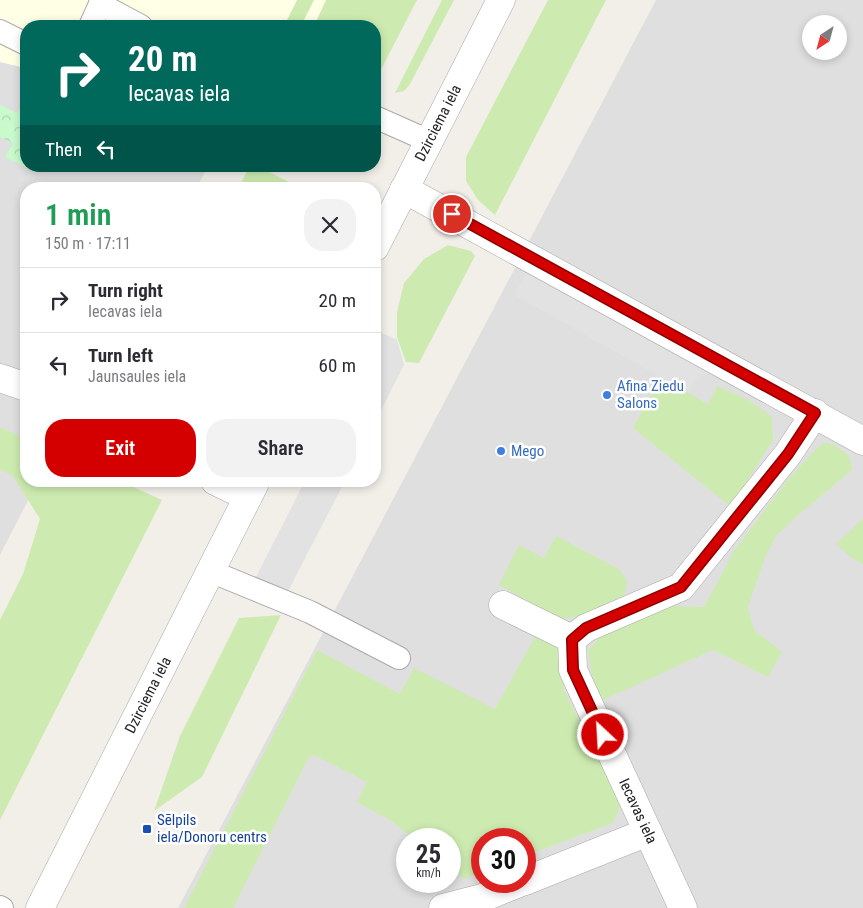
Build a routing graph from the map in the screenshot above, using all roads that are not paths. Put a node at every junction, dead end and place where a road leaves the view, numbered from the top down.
1 (501, 0) edge
2 (100, 2) edge
3 (92, 20) edge
4 (131, 20) edge
5 (0, 31) edge
6 (20, 41) edge
7 (381, 120) edge
8 (429, 141) junction
9 (404, 189) junction
10 (381, 235) edge
11 (0, 378) edge
12 (20, 385) edge
13 (815, 413) junction
14 (863, 440) edge
15 (252, 489) edge
16 (210, 571) junction
17 (503, 605) dead end
18 (572, 640) junction
19 (399, 658) dead end
20 (648, 832) junction
21 (536, 877) edge
22 (495, 893) edge
23 (40, 908) edge
24 (443, 908) edge
25 (683, 908) edge

1 - 8 street, Dzirciema iela
2 - 3 lane
2 - 4 lane
5 - 6 lane
7 - 8 lane
8 - 9 street, Dzirciema iela
9 - 10 street, Dzirciema iela
9 - 13 street
11 - 12 street
13 - 14 street
13 - 18 street
15 - 16 street, Dzirciema iela
16 - 19 lane
16 - 23 street, Dzirciema iela
17 - 18 street
18 - 20 street, Iecavas iela
20 - 21 street
20 - 25 street, Iecavas iela
22 - 24 street

